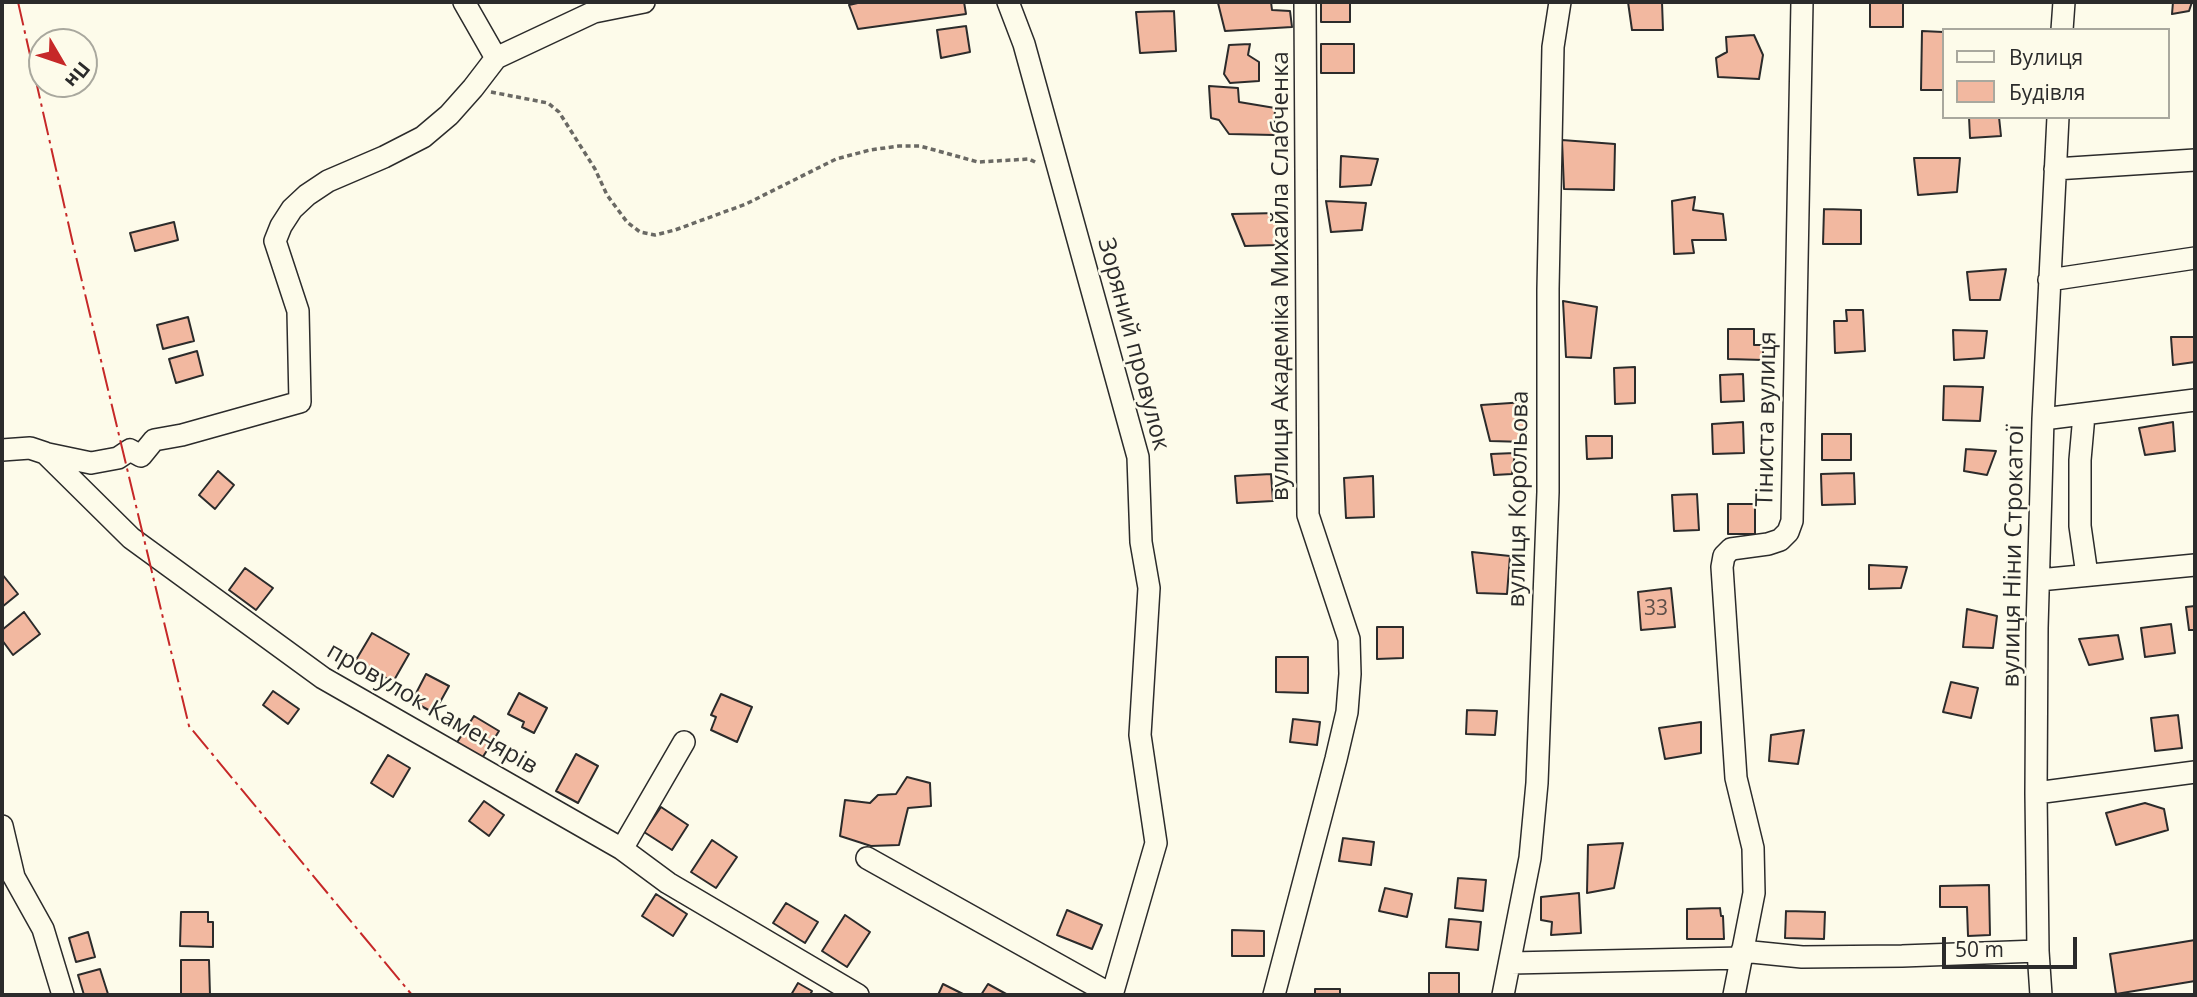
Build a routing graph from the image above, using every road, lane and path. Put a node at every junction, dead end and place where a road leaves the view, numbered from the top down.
1 (464, 2) edge
2 (644, 2) edge
3 (1009, 2) edge
4 (1305, 2) edge
5 (1560, 2) edge
6 (1802, 2) edge
7 (2064, 2) edge
8 (591, 7) edge
9 (2062, 28) edge
10 (496, 58) junction
11 (473, 88) junction
12 (2058, 119) edge
13 (2195, 160) edge
14 (2055, 169) junction
15 (1061, 175) junction
16 (2195, 258) edge
17 (2049, 280) junction
18 (2195, 400) edge
19 (2084, 415) junction
20 (2043, 419) junction
21 (2, 450) edge
22 (46, 453) junction
23 (2195, 565) edge
24 (2087, 575) junction
25 (2039, 580) junction
26 (684, 742) dead end
27 (2195, 772) edge
28 (2036, 793) junction
29 (2, 826) edge
30 (622, 849) junction
31 (867, 858) dead end
32 (2038, 951) junction
33 (1742, 954) junction
34 (1511, 963) junction
35 (63, 995) edge
36 (858, 995) edge
37 (1112, 995) edge
38 (1274, 995) edge
39 (1503, 995) edge
40 (1734, 995) edge
41 (2041, 995) edge

1 - 10 street
2 - 8 street
3 - 15 street, Зоряний провулок
4 - 38 street, вулиця Академіка Михайла Слабченка
5 - 34 street, вулиця Корольова
6 - 33 street, Тіниста вулиця
7 - 9 street
8 - 10 street
10 - 11 street
11 - 15 path
11 - 22 street
12 - 14 street, вулиця Ніни Строкатої
13 - 14 street
14 - 17 street, вулиця Ніни Строкатої
15 - 37 street, Зоряний провулок
16 - 17 street
17 - 20 street, вулиця Ніни Строкатої
18 - 19 street
19 - 20 street
19 - 24 street
20 - 25 street, вулиця Ніни Строкатої
21 - 22 street
22 - 30 street, провулок Каменярів
23 - 24 street
24 - 25 street
25 - 28 street, вулиця Ніни Строкатої
26 - 30 street
27 - 28 street
28 - 32 street, вулиця Ніни Строкатої
29 - 35 street
30 - 36 street, провулок Каменярів
31 - 37 street
32 - 33 street
32 - 41 street, вулиця Ніни Строкатої
33 - 34 street
33 - 40 street, Тіниста вулиця
34 - 39 street, вулиця Корольова

